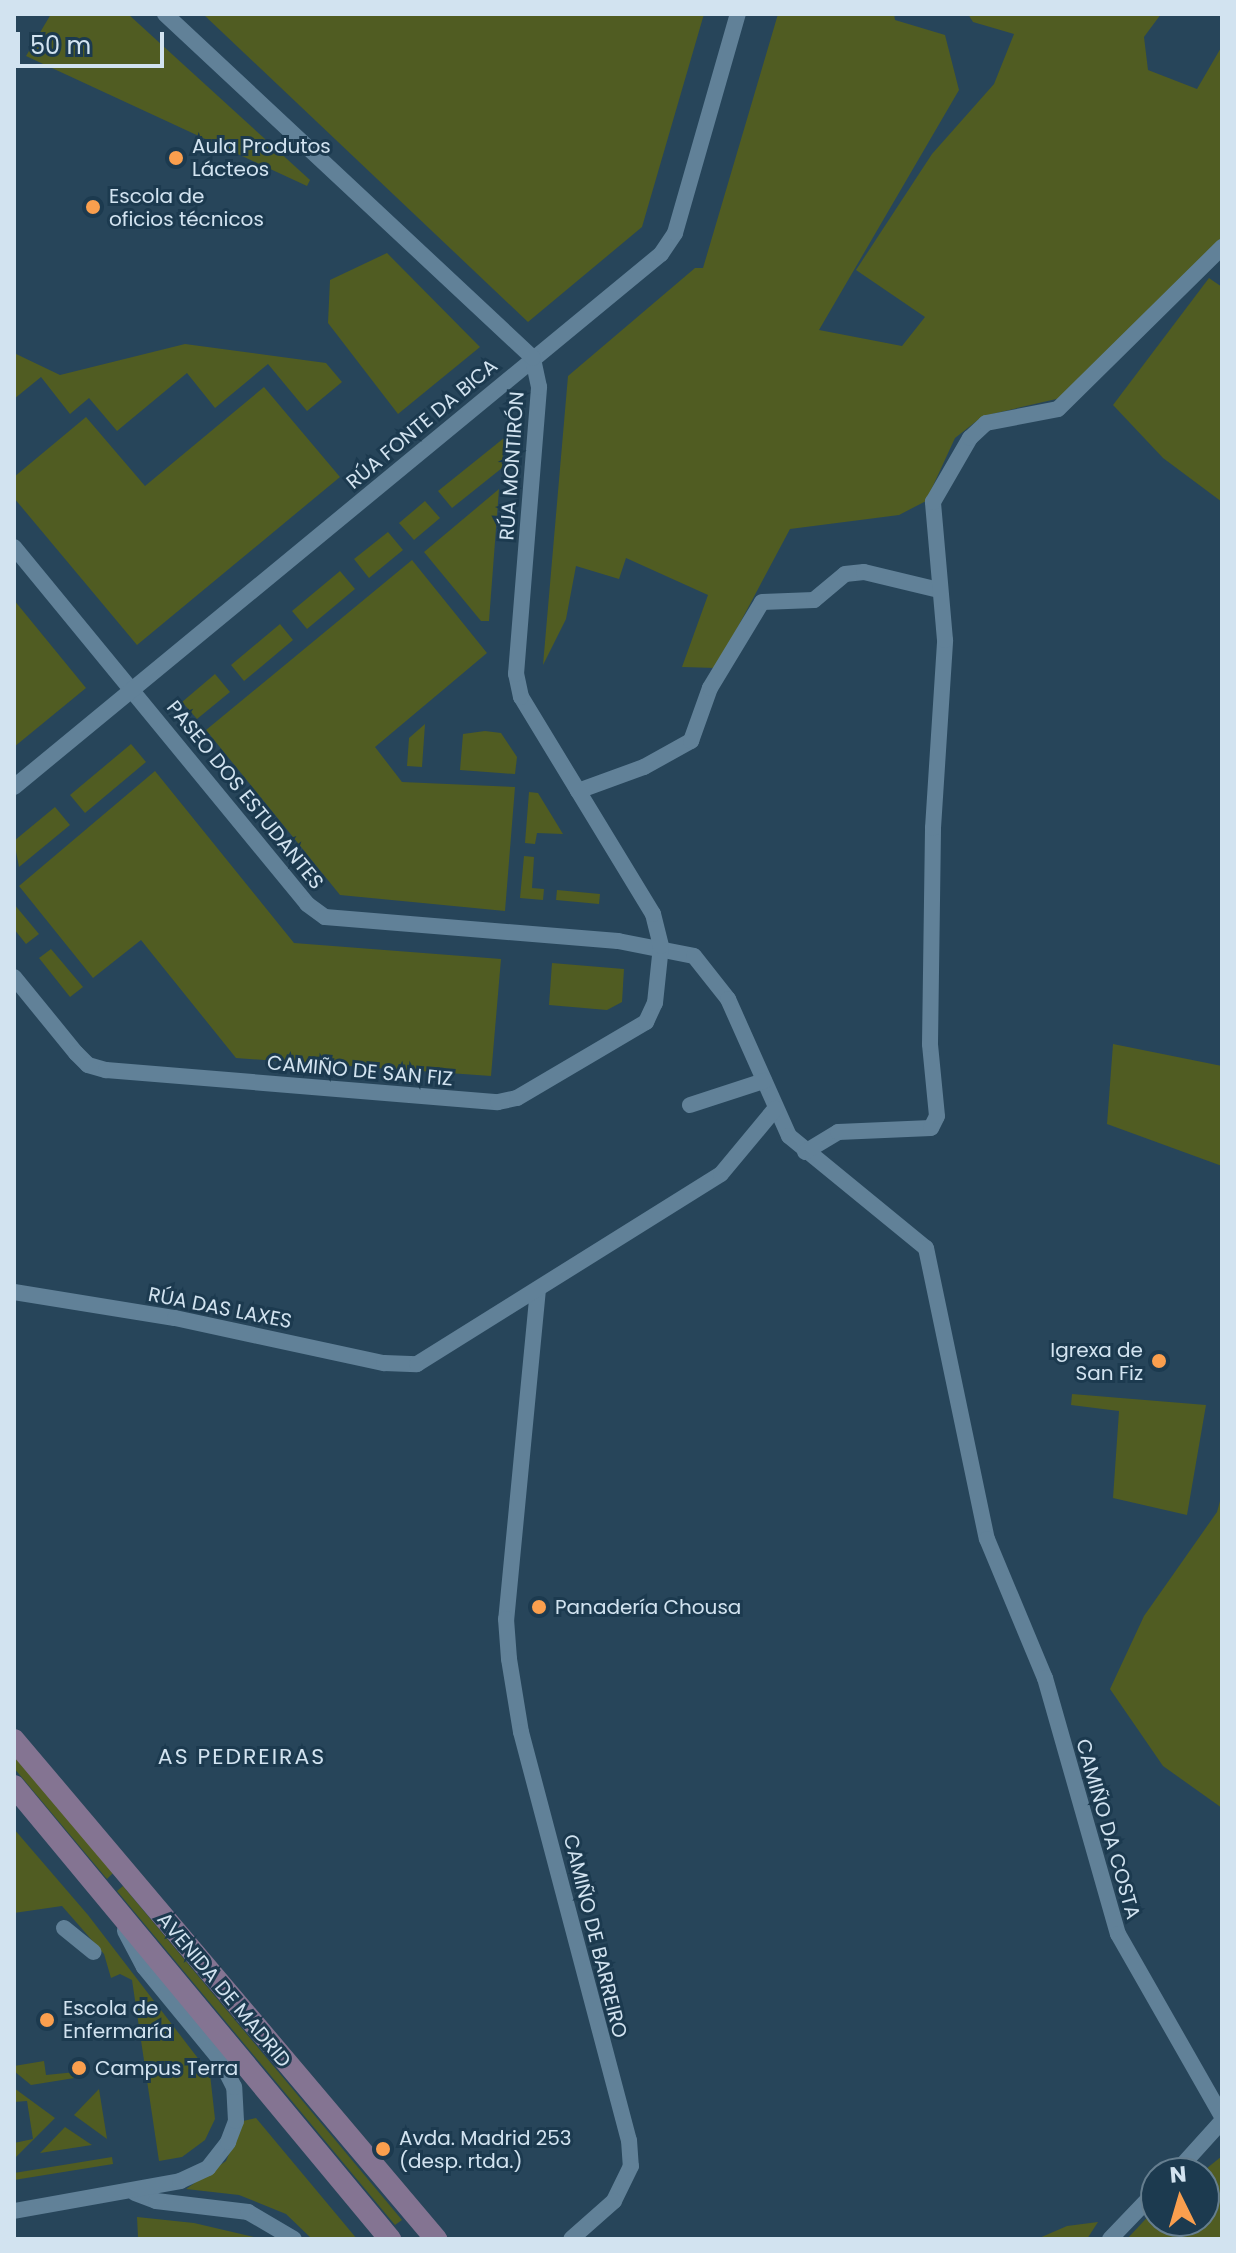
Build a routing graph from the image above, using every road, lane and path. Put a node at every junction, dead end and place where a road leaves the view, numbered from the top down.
1 (165, 14) edge
2 (738, 14) edge
3 (1222, 247) edge
4 (533, 358) junction
5 (14, 547) edge
6 (939, 590) junction
7 (132, 689) junction
8 (14, 787) edge
9 (578, 791) junction
10 (661, 946) junction
11 (14, 977) edge
12 (764, 1081) junction
13 (690, 1105) dead end
14 (775, 1109) junction
15 (805, 1152) junction
16 (538, 1289) junction
17 (14, 1292) edge
18 (14, 1740) edge
19 (14, 1786) edge
20 (105, 1895) junction
21 (64, 1928) dead end
22 (94, 1952) dead end
23 (1222, 2118) edge
24 (1189, 2157) edge
25 (135, 2193) junction
26 (1140, 2208) edge
27 (14, 2211) edge
28 (294, 2239) edge
29 (390, 2239) edge
30 (436, 2239) edge
31 (571, 2239) edge
32 (1110, 2239) edge

1 - 4 street
2 - 4 street, RÚA FONTE DA BICA
3 - 6 street
4 - 7 street, RÚA FONTE DA BICA
4 - 9 street, RÚA MONTIRÓN
5 - 7 street, PASEO DOS ESTUDANTES
6 - 9 street
6 - 15 street
7 - 8 street, RÚA FONTE DA BICA
7 - 10 street, PASEO DOS ESTUDANTES
9 - 10 street, RÚA MONTIRÓN
10 - 11 street, CAMIÑO DE SAN FIZ
10 - 12 street, PASEO DOS ESTUDANTES
12 - 13 street
12 - 14 street, PASEO DOS ESTUDANTES
14 - 15 street, PASEO DOS ESTUDANTES
14 - 16 street
15 - 23 street, CAMIÑO DA COSTA
16 - 17 street, RÚA DAS LAXES
16 - 31 street, CAMIÑO DE BARREIRO
18 - 30 street, AVENIDA DE MADRID
19 - 20 street, AVENIDA DE MADRID
20 - 25 street
20 - 29 street, AVENIDA DE MADRID
21 - 22 street
23 - 24 street, CAMIÑO DA COSTA
25 - 27 street
25 - 28 street
26 - 32 street

